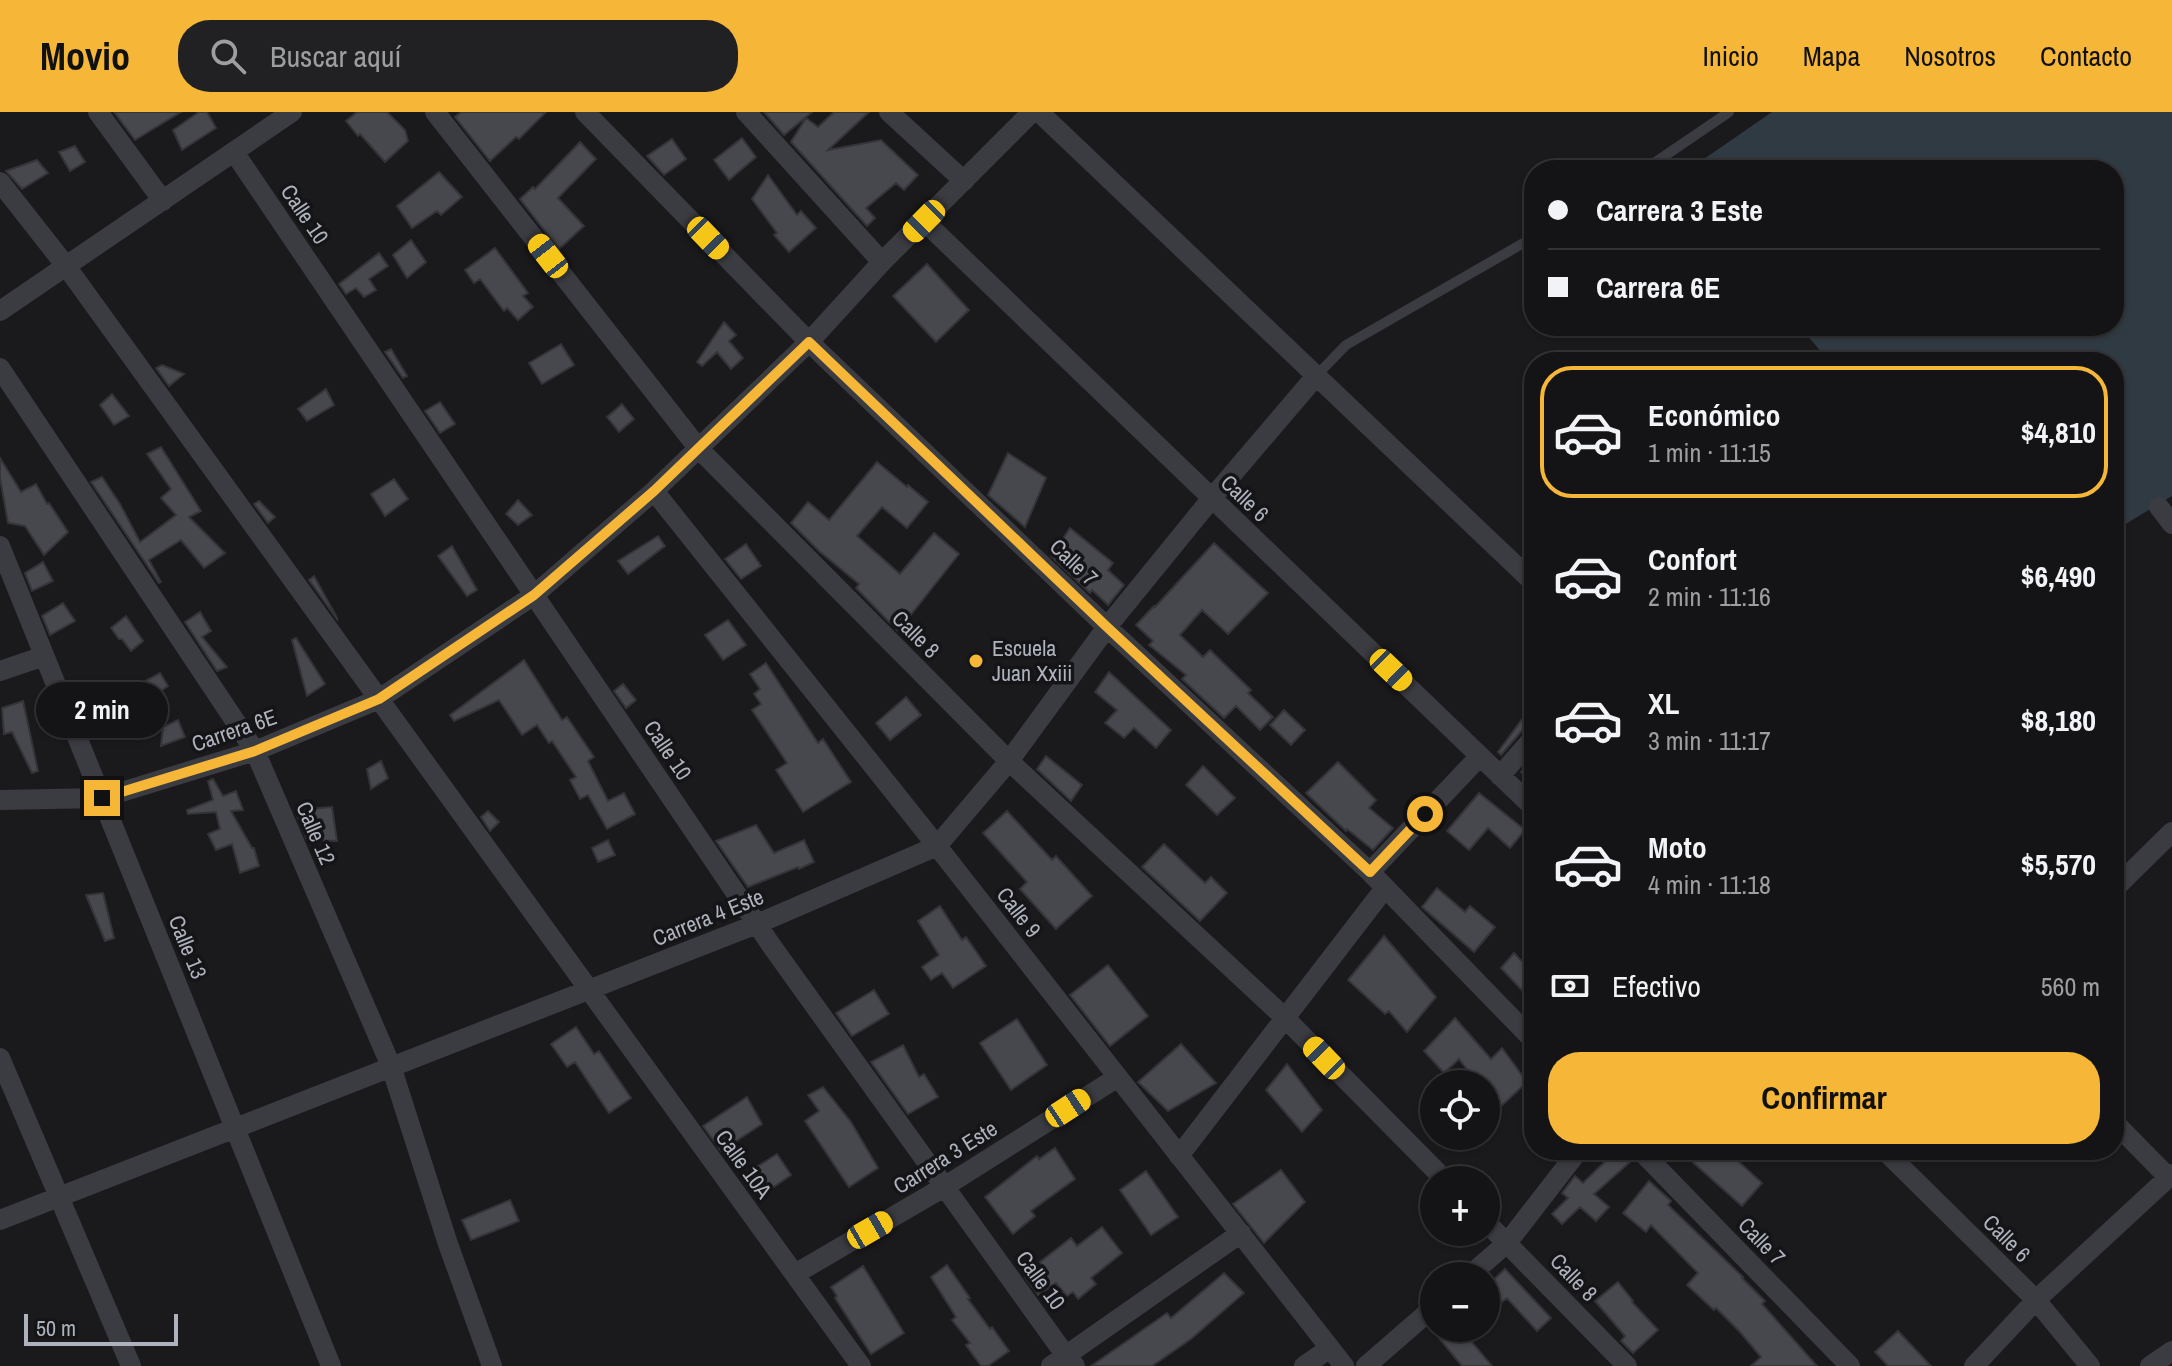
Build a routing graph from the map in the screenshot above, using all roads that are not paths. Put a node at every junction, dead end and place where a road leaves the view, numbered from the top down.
1 (98, 112) edge
2 (292, 112) edge
3 (435, 112) edge
4 (585, 112) edge
5 (746, 112) edge
6 (889, 112) edge
7 (1032, 112) edge
8 (1039, 112) edge
9 (1729, 112) edge
10 (268, 119) edge
11 (234, 152) junction
12 (1659, 160) edge
13 (964, 181) junction
14 (0, 182) edge
15 (163, 201) junction
16 (924, 221) junction
17 (1524, 243) edge
18 (882, 262) junction
19 (66, 266) junction
20 (0, 311) edge
21 (809, 342) junction
22 (0, 368) edge
23 (1316, 376) junction
24 (699, 449) junction
25 (654, 491) junction
26 (1212, 498) junction
27 (0, 546) edge
28 (1524, 574) edge
29 (534, 595) junction
30 (1107, 627) junction
31 (44, 656) junction
32 (0, 671) edge
33 (379, 699) junction
34 (1524, 748) edge
35 (255, 751) junction
36 (1480, 756) junction
37 (1009, 761) junction
38 (1500, 776) junction
39 (102, 798) junction
40 (1524, 799) edge
41 (0, 800) edge
42 (2172, 832) edge
43 (937, 846) junction
44 (1370, 872) junction
45 (2124, 879) edge
46 (1385, 888) junction
47 (757, 924) junction
48 (588, 989) junction
49 (1284, 1017) junction
50 (1524, 1031) edge
51 (0, 1058) edge
52 (391, 1066) junction
53 (1118, 1077) junction
54 (235, 1127) junction
55 (2124, 1131) edge
56 (1179, 1156) junction
57 (1571, 1160) edge
58 (1650, 1160) edge
59 (1894, 1160) edge
60 (1431, 1166) edge
61 (2171, 1176) edge
62 (944, 1187) junction
63 (59, 1197) junction
64 (0, 1220) edge
65 (1241, 1233) junction
66 (1500, 1236) edge
67 (1507, 1243) junction
68 (1485, 1262) edge
69 (795, 1274) junction
70 (2036, 1300) junction
71 (1420, 1319) edge
72 (1330, 1348) junction
73 (2172, 1351) edge
74 (1064, 1363) edge
75 (489, 1365) edge
76 (131, 1366) edge
77 (331, 1366) edge
78 (861, 1366) edge
79 (1304, 1366) edge
80 (1344, 1366) edge
81 (1366, 1366) edge
82 (1627, 1366) edge
83 (1850, 1366) edge
84 (1974, 1366) edge
85 (2090, 1366) edge
86 (2150, 1366) edge

1 - 15 street
2 - 10 street
3 - 24 street, Calle 8
4 - 21 street, Calle 7
5 - 18 street
6 - 13 street
7 - 13 street, Carrera 6E
8 - 23 street
9 - 12 lane
10 - 11 street
11 - 15 street
11 - 29 street, Calle 10
13 - 16 street, Carrera 6E
14 - 19 street, Calle 10A
15 - 19 street
16 - 18 street, Carrera 6E
16 - 26 street, Calle 6
17 - 23 lane
18 - 21 street, Carrera 6E
19 - 20 street
19 - 33 street, Calle 10A
21 - 24 street, Carrera 6E
21 - 30 street, Calle 7
22 - 35 street, Calle 12
23 - 26 street, Carrera 4 Este
23 - 28 street
24 - 25 street, Carrera 6E
24 - 37 street, Calle 8
25 - 29 street, Carrera 6E
25 - 43 street, Calle 9
26 - 30 street, Carrera 4 Este
26 - 36 street, Calle 6
27 - 31 street, Calle 13
29 - 33 street, Carrera 6E
29 - 47 street, Calle 10
30 - 37 street, Carrera 4 Este
30 - 44 street, Calle 7
31 - 32 street
31 - 39 street, Calle 13
33 - 35 street, Carrera 6E
33 - 48 street, Calle 10A
34 - 38 street
35 - 39 street, Carrera 6E
35 - 52 street, Calle 12
36 - 38 street, Calle 6
36 - 44 street
37 - 43 street, Carrera 4 Este
37 - 49 street, Calle 8
38 - 40 street, Calle 6
39 - 41 street, Carrera 6E
39 - 54 street, Calle 13
42 - 45 street
43 - 47 street, Carrera 4 Este
43 - 53 street, Calle 9
44 - 46 street, Calle 7
46 - 49 street
46 - 50 street, Calle 7
47 - 48 street, Carrera 4 Este
47 - 62 street, Calle 10
48 - 52 street, Carrera 4 Este
48 - 69 street, Calle 10A
49 - 56 street
49 - 60 street, Calle 8
51 - 63 street
52 - 54 street, Carrera 4 Este
52 - 75 street, Calle 12
53 - 56 street, Calle 9
53 - 62 street, Carrera 3 Este
54 - 63 street, Carrera 4 Este
54 - 77 street, Calle 13
55 - 61 street
56 - 65 street, Calle 9
57 - 67 street
58 - 83 street, Calle 7
59 - 70 street, Calle 6
61 - 70 street
62 - 69 street, Carrera 3 Este
62 - 74 street, Calle 10
63 - 64 street, Carrera 4 Este
63 - 76 street
65 - 72 street, Calle 9
65 - 74 street
66 - 67 street, Calle 8
67 - 68 street
67 - 82 street, Calle 8
69 - 78 street, Calle 10A
70 - 84 street
70 - 85 street, Calle 6
71 - 81 street
72 - 79 street
72 - 80 street, Calle 9
73 - 86 street

